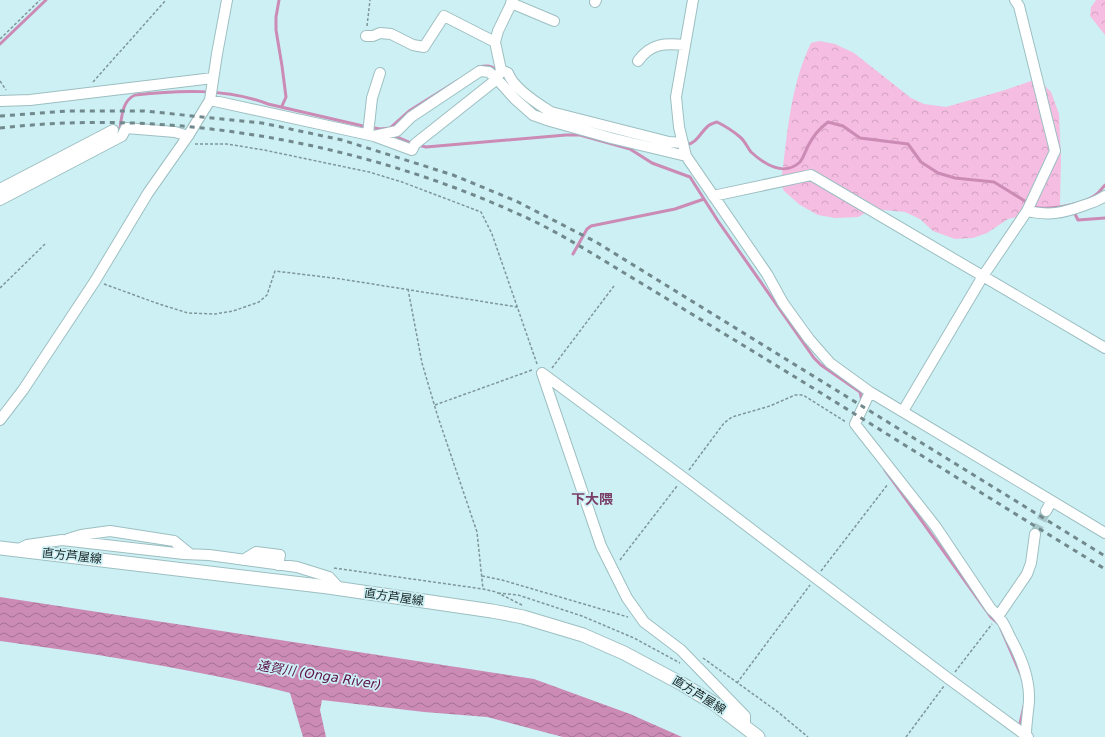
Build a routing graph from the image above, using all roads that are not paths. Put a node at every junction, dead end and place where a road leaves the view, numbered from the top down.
1 (227, 0) edge
2 (693, 0) edge
3 (1015, 0) edge
4 (512, 2) edge
5 (554, 21) dead end
6 (366, 36) road end
7 (495, 42) junction
8 (685, 45) junction
9 (638, 61) dead end
10 (380, 73) dead end
11 (499, 75) junction
12 (211, 90) junction
13 (4, 100) edge
14 (588, 126) junction
15 (113, 130) dead end
16 (371, 135) junction
17 (188, 136) junction
18 (683, 143) junction
19 (686, 156) junction
20 (0, 189) edge
21 (713, 196) junction
22 (1105, 196) edge
23 (0, 200) edge
24 (1027, 211) junction
25 (983, 276) junction
26 (1105, 348) edge
27 (870, 392) junction
28 (5, 407) edge
29 (903, 411) junction
30 (0, 420) edge
31 (1051, 502) junction
32 (1046, 511) tunnel mouth
33 (1105, 533) edge
34 (1034, 534) tunnel mouth
35 (64, 541) junction
36 (0, 548) edge
37 (17, 550) junction
38 (190, 554) junction
39 (340, 589) junction
40 (999, 615) junction
41 (745, 726) junction
42 (1027, 736) edge
43 (758, 737) edge

1 - 12 street
2 - 8 street
3 - 24 street
4 - 5 street
4 - 7 street
6 - 7 street
7 - 11 street
8 - 9 street
8 - 18 street
10 - 16 street
11 - 14 street
11 - 16 street
11 - 16 street
12 - 13 street
12 - 16 street
12 - 17 street
14 - 18 street
14 - 19 street
15 - 20 street
17 - 23 street
17 - 28 street
18 - 19 street
19 - 21 street
21 - 25 street
21 - 27 street
22 - 24 street
24 - 25 street
25 - 26 street
25 - 29 street
27 - 29 street
27 - 40 street
28 - 30 street
29 - 31 street
31 - 32 street
31 - 33 street
34 - 40 street
35 - 37 street
35 - 38 street
35 - 38 street
36 - 37 main road, 直方芦屋線
37 - 39 main road, 直方芦屋線
38 - 39 street
39 - 41 main road, 直方芦屋線
40 - 42 street
41 - 42 street
41 - 43 main road, 直方芦屋線

